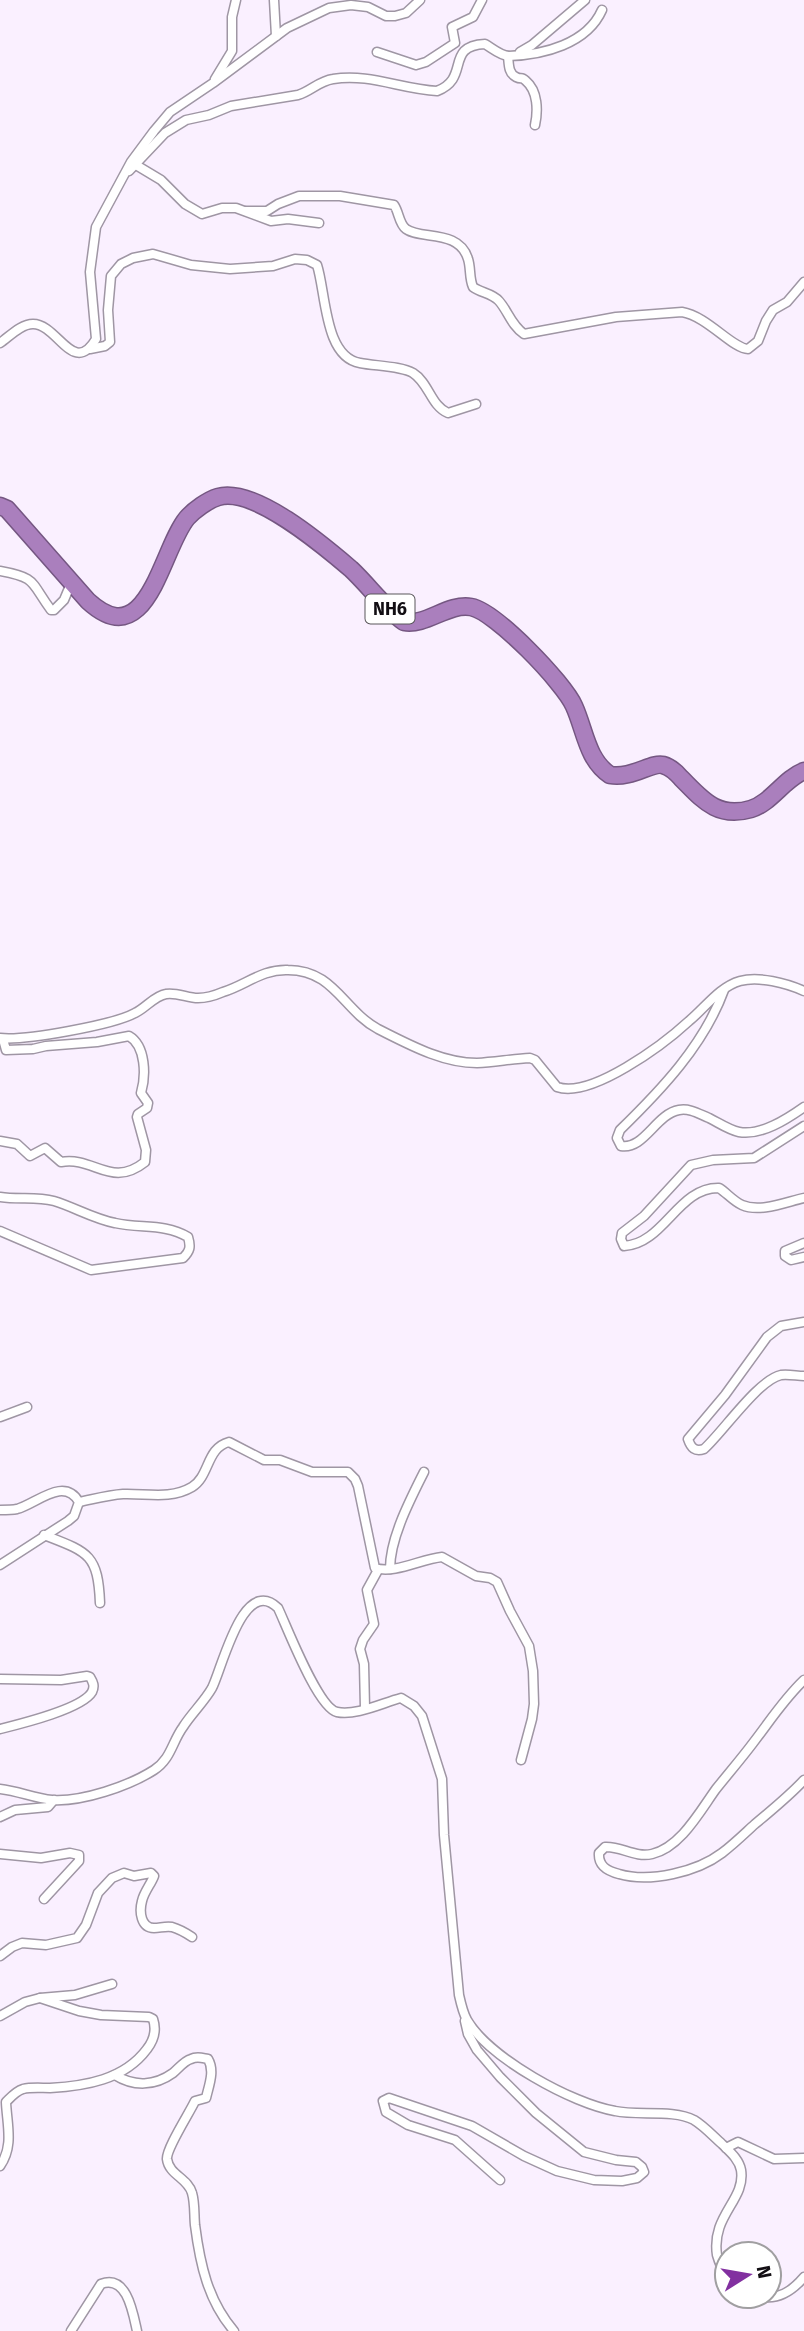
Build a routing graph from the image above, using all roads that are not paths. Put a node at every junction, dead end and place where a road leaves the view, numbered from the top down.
1 (236, 0) edge
2 (274, 0) edge
3 (420, 0) edge
4 (482, 0) edge
5 (585, 0) edge
6 (603, 10) dead end
7 (276, 36) junction
8 (377, 52) dead end
9 (517, 54) junction
10 (508, 56) junction
11 (214, 83) junction
12 (535, 125) dead end
13 (136, 165) junction
14 (124, 175) junction
15 (246, 211) junction
16 (319, 223) dead end
17 (804, 282) edge
18 (0, 343) edge
19 (90, 349) junction
20 (477, 404) dead end
21 (0, 506) edge
22 (0, 571) edge
23 (72, 581) junction
24 (804, 771) edge
25 (724, 990) junction
26 (804, 991) edge
27 (2, 1038) edge
28 (804, 1107) edge
29 (804, 1126) edge
30 (0, 1142) edge
31 (0, 1197) edge
32 (804, 1198) edge
33 (0, 1231) edge
34 (804, 1243) edge
35 (804, 1257) edge
36 (804, 1322) edge
37 (804, 1376) edge
38 (27, 1407) dead end
39 (0, 1417) edge
40 (424, 1472) dead end
41 (79, 1502) junction
42 (0, 1510) edge
43 (44, 1535) junction
44 (0, 1565) edge
45 (390, 1569) junction
46 (378, 1570) junction
47 (100, 1603) dead end
48 (0, 1679) edge
49 (804, 1680) edge
50 (366, 1708) junction
51 (0, 1729) edge
52 (521, 1760) dead end
53 (804, 1780) edge
54 (0, 1789) edge
55 (54, 1800) junction
56 (0, 1816) edge
57 (0, 1854) edge
58 (44, 1899) dead end
59 (192, 1937) dead end
60 (0, 1956) edge
61 (112, 1984) dead end
62 (40, 1998) junction
63 (463, 2011) junction
64 (0, 2017) edge
65 (115, 2075) junction
66 (726, 2148) junction
67 (804, 2158) edge
68 (0, 2166) edge
69 (500, 2180) dead end
70 (716, 2240) edge
71 (804, 2277) edge
72 (783, 2294) edge
73 (71, 2331) edge
74 (137, 2331) edge
75 (234, 2331) edge

1 - 11 street
2 - 7 street
3 - 7 street
4 - 8 street
5 - 9 street
6 - 9 street
7 - 11 street
9 - 10 street
10 - 12 street
10 - 13 street
11 - 14 street
13 - 14 street
13 - 15 street
14 - 19 street
15 - 16 street
15 - 17 street
18 - 19 street
19 - 20 street
21 - 23 highway, NH6
22 - 23 street
23 - 24 highway, NH6
25 - 26 street
25 - 27 street
25 - 28 street
27 - 30 street
29 - 32 street
31 - 33 street
34 - 35 street
36 - 37 street
38 - 39 street
40 - 45 street
41 - 42 street
41 - 43 street
41 - 46 street
43 - 44 street
43 - 47 street
45 - 46 street
45 - 52 street
46 - 50 street
48 - 51 street
49 - 53 street
50 - 55 street
50 - 63 street
54 - 55 street
55 - 56 street
57 - 58 street
59 - 60 street
61 - 62 street
62 - 64 street
62 - 65 street
63 - 66 street
63 - 69 street
65 - 68 street
65 - 75 street
66 - 67 street
66 - 70 street
71 - 72 street
73 - 74 street

